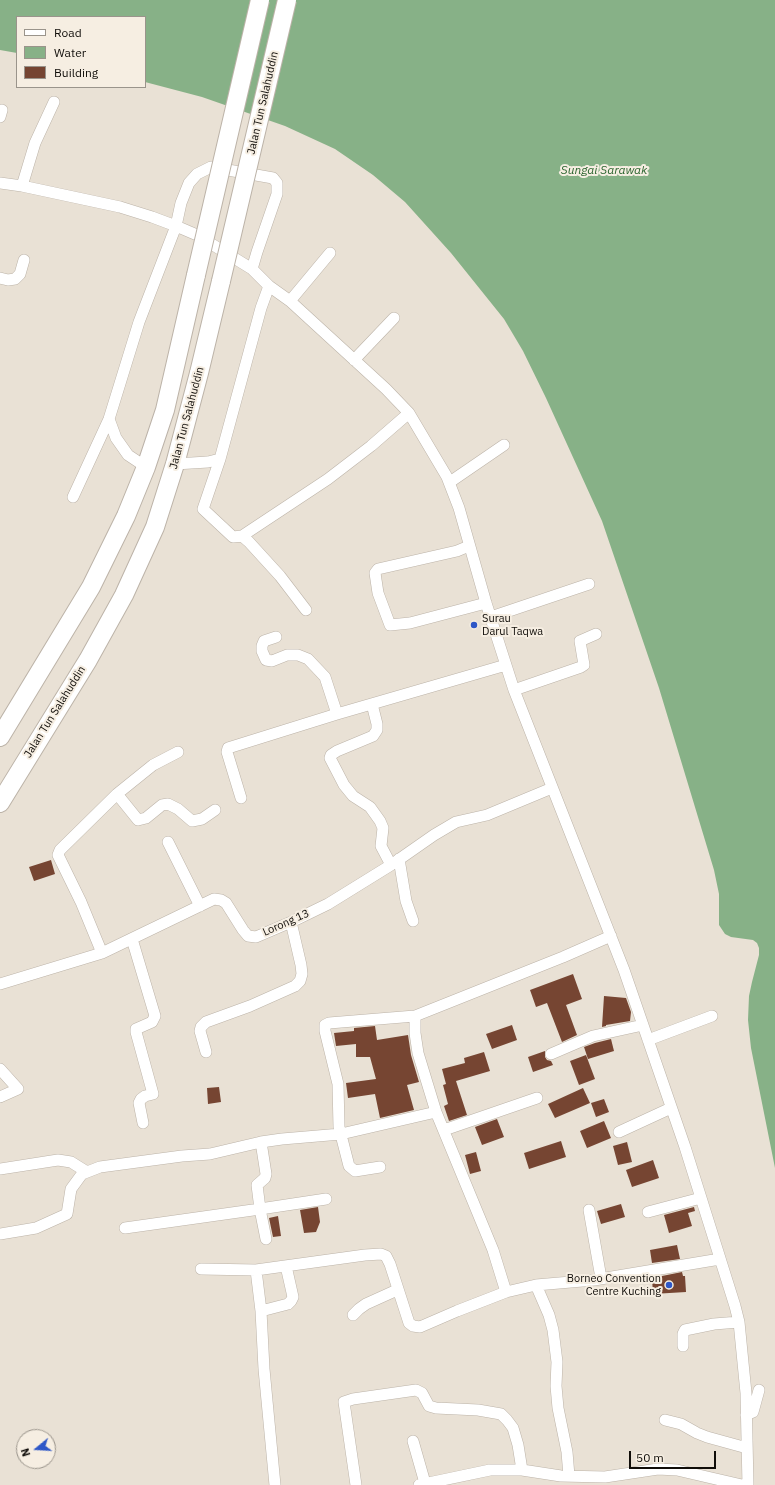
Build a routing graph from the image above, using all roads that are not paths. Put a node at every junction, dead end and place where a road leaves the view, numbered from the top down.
1 (260, 0) edge
2 (287, 0) edge
3 (54, 102) dead end
4 (0, 183) edge
5 (22, 186) junction
6 (176, 226) junction
7 (330, 253) dead end
8 (24, 260) dead end
9 (252, 269) junction
10 (0, 278) edge
11 (269, 286) junction
12 (290, 301) junction
13 (394, 318) dead end
14 (354, 360) junction
15 (409, 414) junction
16 (109, 419) junction
17 (504, 445) dead end
18 (220, 459) junction
19 (175, 464) junction
20 (146, 467) junction
21 (450, 482) junction
22 (73, 497) dead end
23 (242, 536) junction
24 (469, 546) junction
25 (589, 584) dead end
26 (486, 603) junction
27 (306, 610) dead end
28 (491, 617) junction
29 (596, 634) dead end
30 (276, 636) dead end
31 (506, 664) junction
32 (514, 690) junction
33 (372, 704) junction
34 (337, 714) junction
35 (0, 737) edge
36 (178, 752) dead end
37 (552, 788) junction
38 (117, 794) junction
39 (241, 798) dead end
40 (0, 803) edge
41 (215, 810) dead end
42 (168, 842) dead end
43 (395, 862) junction
44 (200, 906) junction
45 (413, 921) dead end
46 (291, 922) junction
47 (611, 936) junction
48 (132, 939) junction
49 (102, 953) junction
50 (0, 984) edge
51 (415, 1016) junction
52 (712, 1016) dead end
53 (643, 1025) junction
54 (648, 1040) junction
55 (206, 1052) dead end
56 (551, 1054) dead end
57 (0, 1069) edge
58 (0, 1097) edge
59 (537, 1098) dead end
60 (671, 1108) junction
61 (436, 1112) junction
62 (143, 1123) dead end
63 (444, 1130) junction
64 (619, 1132) dead end
65 (341, 1134) junction
66 (261, 1142) junction
67 (380, 1167) dead end
68 (0, 1169) edge
69 (86, 1172) junction
70 (326, 1198) dead end
71 (701, 1198) junction
72 (260, 1209) junction
73 (589, 1210) dead end
74 (648, 1212) dead end
75 (125, 1228) dead end
76 (0, 1234) edge
77 (266, 1239) dead end
78 (720, 1259) junction
79 (286, 1266) junction
80 (201, 1269) dead end
81 (256, 1270) junction
82 (601, 1278) junction
83 (536, 1285) junction
84 (397, 1290) junction
85 (506, 1292) junction
86 (261, 1311) junction
87 (353, 1315) dead end
88 (739, 1322) junction
89 (683, 1346) dead end
90 (759, 1390) dead end
91 (746, 1415) junction
92 (665, 1420) dead end
93 (413, 1441) dead end
94 (747, 1448) junction
95 (522, 1470) junction
96 (569, 1476) junction
97 (610, 1481) edge
98 (422, 1484) edge
99 (275, 1485) edge
100 (356, 1485) edge
101 (742, 1485) edge
102 (748, 1485) edge

1 - 20 highway, bridge
2 - 19 highway, Jalan Tun Salahuddin, bridge
3 - 5 street
4 - 5 street
5 - 6 street
6 - 9 street
6 - 9 street
6 - 16 street
7 - 12 street
8 - 10 street
9 - 11 street
11 - 12 street
11 - 18 street
12 - 14 street
13 - 14 street
14 - 15 street
15 - 21 street
15 - 23 street
16 - 20 street
16 - 22 street
17 - 21 street
18 - 19 street
18 - 23 street
19 - 40 highway, Jalan Tun Salahuddin
20 - 35 highway
21 - 24 street
23 - 27 street
24 - 26 street
24 - 26 street
25 - 28 street
26 - 28 street
28 - 31 street
29 - 32 street
30 - 34 street
31 - 32 street
31 - 33 street
32 - 37 street
33 - 34 street
33 - 43 street
34 - 39 street
36 - 38 street
37 - 43 street, Lorong 13
37 - 47 street
38 - 41 street
38 - 49 street
42 - 44 street
43 - 45 street
43 - 46 street, Lorong 13
44 - 46 street, Lorong 13
44 - 48 street, Lorong 13
46 - 55 street
47 - 51 street
47 - 53 street
48 - 49 street, Lorong 13
48 - 62 street
49 - 50 street, Lorong 13
51 - 61 street
51 - 65 street
52 - 54 street
53 - 54 street
53 - 56 street
54 - 60 street
57 - 58 street
59 - 63 street
60 - 64 street
60 - 71 street
61 - 63 street
61 - 65 street
63 - 85 street
65 - 66 street
65 - 67 street
66 - 69 street
66 - 72 street
68 - 69 street
69 - 76 street
70 - 72 street
71 - 74 street
71 - 78 street
72 - 75 street
72 - 77 street
73 - 82 street
78 - 82 street
78 - 88 street
79 - 81 street
79 - 84 street
79 - 86 street
80 - 81 street
81 - 86 street
82 - 83 street
83 - 85 street
83 - 96 street
84 - 85 street
84 - 87 street
86 - 99 street
88 - 89 street
88 - 91 street
90 - 91 street
91 - 94 street
92 - 94 street
93 - 98 street
94 - 102 street
95 - 96 street
95 - 98 street
95 - 100 street
96 - 97 street
97 - 101 street

